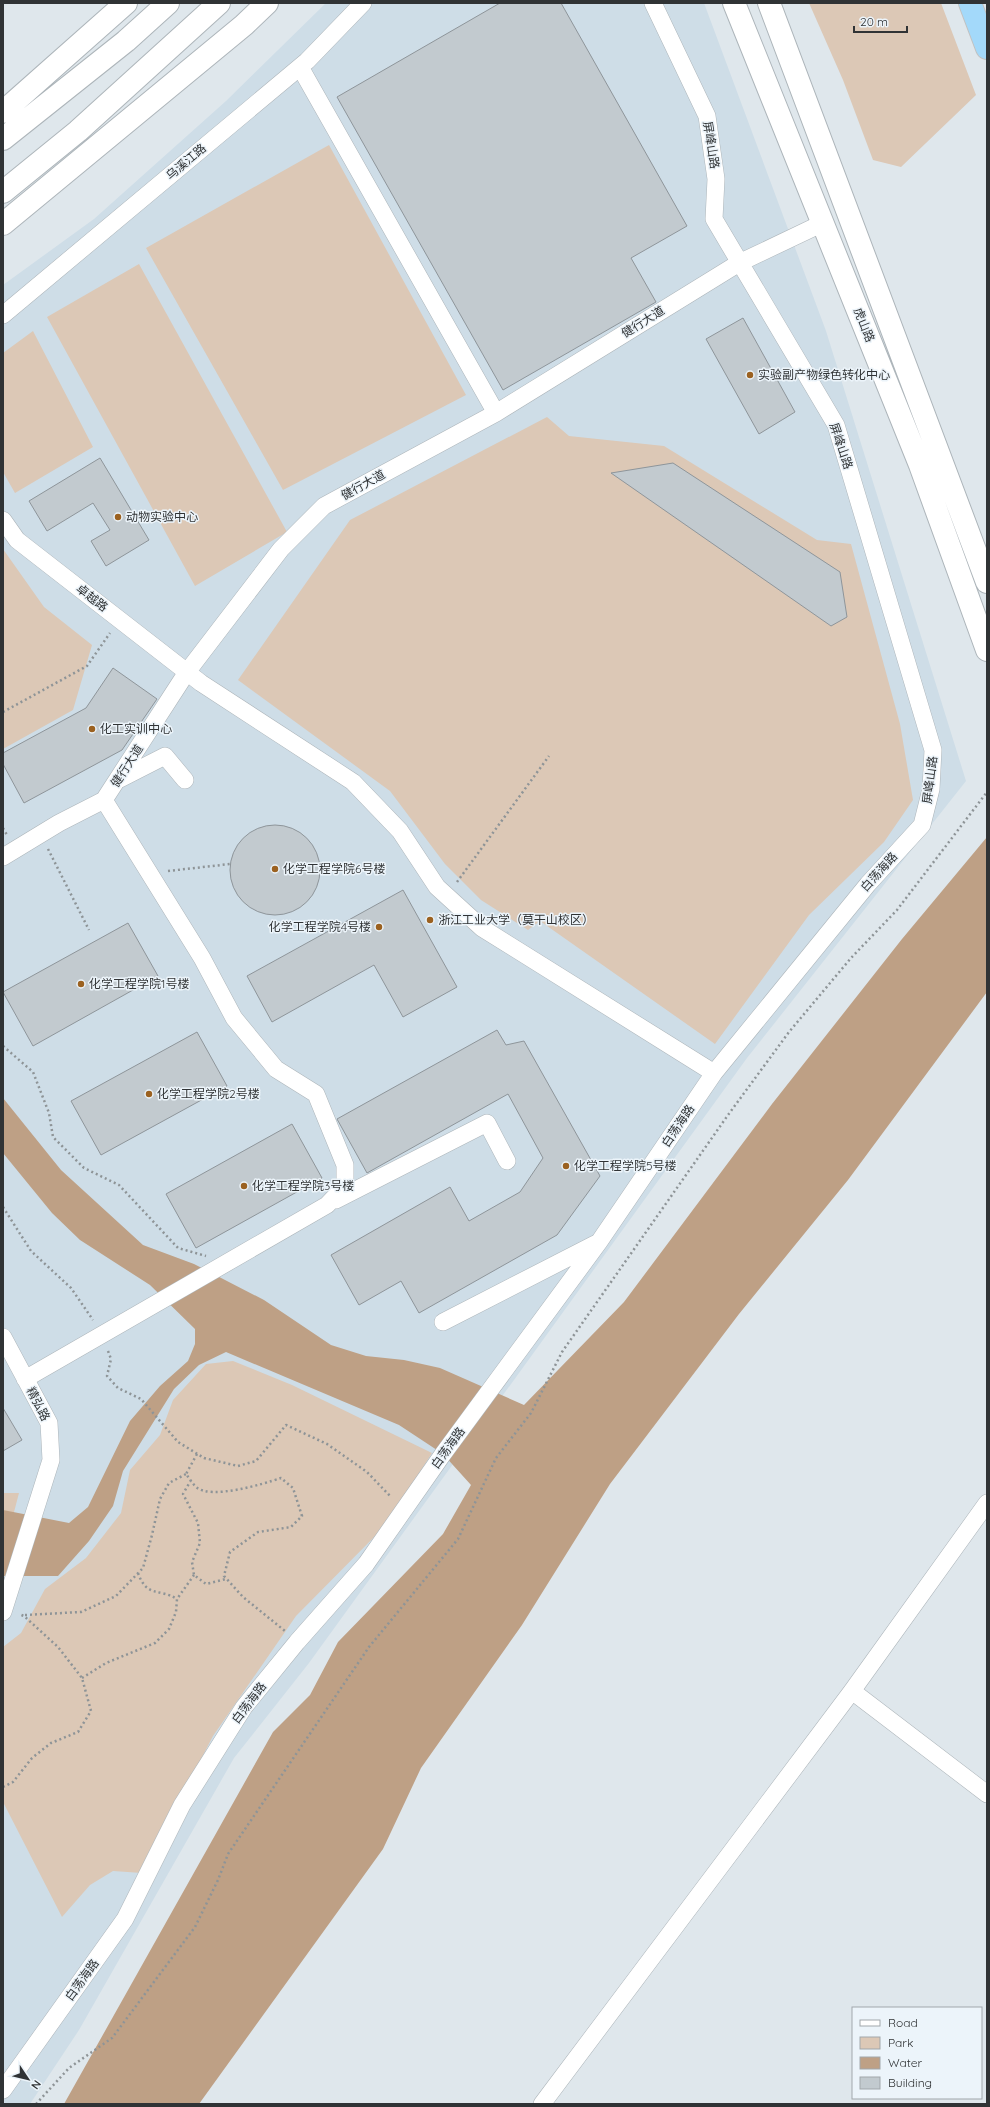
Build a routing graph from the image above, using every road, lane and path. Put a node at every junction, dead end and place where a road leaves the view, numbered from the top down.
1 (126, 3) edge
2 (168, 3) edge
3 (219, 3) edge
4 (267, 3) edge
5 (363, 3) edge
6 (653, 3) edge
7 (734, 3) edge
8 (769, 3) edge
9 (970, 3) edge
10 (987, 48) edge
11 (300, 67) junction
12 (3, 112) edge
13 (3, 139) edge
14 (3, 192) edge
15 (3, 224) edge
16 (823, 224) junction
17 (739, 263) junction
18 (3, 315) edge
19 (496, 412) junction
20 (3, 520) edge
21 (987, 582) edge
22 (119, 619) junction
23 (987, 650) edge
24 (187, 672) junction
25 (3, 712) edge
26 (549, 756) dead end
27 (120, 779) junction
28 (185, 780) dead end
29 (987, 792) edge
30 (104, 800) junction
31 (922, 826) joint
32 (40, 834) junction
33 (3, 857) edge
34 (230, 864) dead end
35 (149, 873) junction
36 (448, 896) junction
37 (89, 930) dead end
38 (3, 1046) edge
39 (714, 1072) junction
40 (507, 1161) dead end
41 (327, 1205) junction
42 (3, 1207) edge
43 (599, 1242) junction
44 (229, 1262) junction
45 (443, 1322) dead end
46 (102, 1335) junction
47 (3, 1337) edge
48 (25, 1378) junction
49 (197, 1454) junction
50 (186, 1474) junction
51 (191, 1480) junction
52 (987, 1503) edge
53 (406, 1507) junction
54 (138, 1573) junction
55 (194, 1575) junction
56 (227, 1579) junction
57 (177, 1599) junction
58 (3, 1612) edge
59 (24, 1616) junction
60 (297, 1642) junction
61 (82, 1678) junction
62 (852, 1691) junction
63 (3, 1787) edge
64 (987, 1794) edge
65 (3, 2090) edge
66 (36, 2104) edge
67 (542, 2104) edge

1 - 12 main road
2 - 13 main road
3 - 14 main road
4 - 15 main road
5 - 11 street, 乌溪江路
6 - 17 street, 屏峰山路
7 - 16 main road, 虎山路
8 - 21 main road, 虎山路
9 - 10 highway
11 - 18 street, 乌溪江路
11 - 19 street
16 - 17 street, 健行大道
16 - 23 main road, 虎山路
17 - 19 street, 健行大道
17 - 31 street, 屏峰山路
19 - 24 street, 健行大道
20 - 22 street, 卓越路
22 - 24 street, 卓越路
22 - 25 path
24 - 27 street, 健行大道
24 - 36 street, 卓越路
26 - 36 path
27 - 28 street
27 - 30 street, 健行大道
29 - 66 path
30 - 32 street, 健行大道
30 - 35 street
31 - 39 street, 白荡海路
32 - 33 street, 健行大道
32 - 37 path
34 - 35 path
35 - 41 street
36 - 39 street, 卓越路
38 - 44 path
39 - 43 street, 白荡海路
40 - 41 street
41 - 44 street
42 - 46 path
43 - 45 street
43 - 53 street, 白荡海路
44 - 46 street
46 - 48 street
46 - 49 path
47 - 48 street, 精弘路
48 - 58 street, 精弘路
49 - 50 path
49 - 53 path
50 - 51 path
50 - 54 path
51 - 55 path
51 - 56 path
52 - 62 street
53 - 60 street, 白荡海路
54 - 57 path
54 - 59 path
55 - 56 path
55 - 57 path
56 - 60 path
57 - 61 path
58 - 59 path
59 - 61 path
60 - 65 street, 白荡海路
61 - 63 path
62 - 64 street
62 - 67 street

